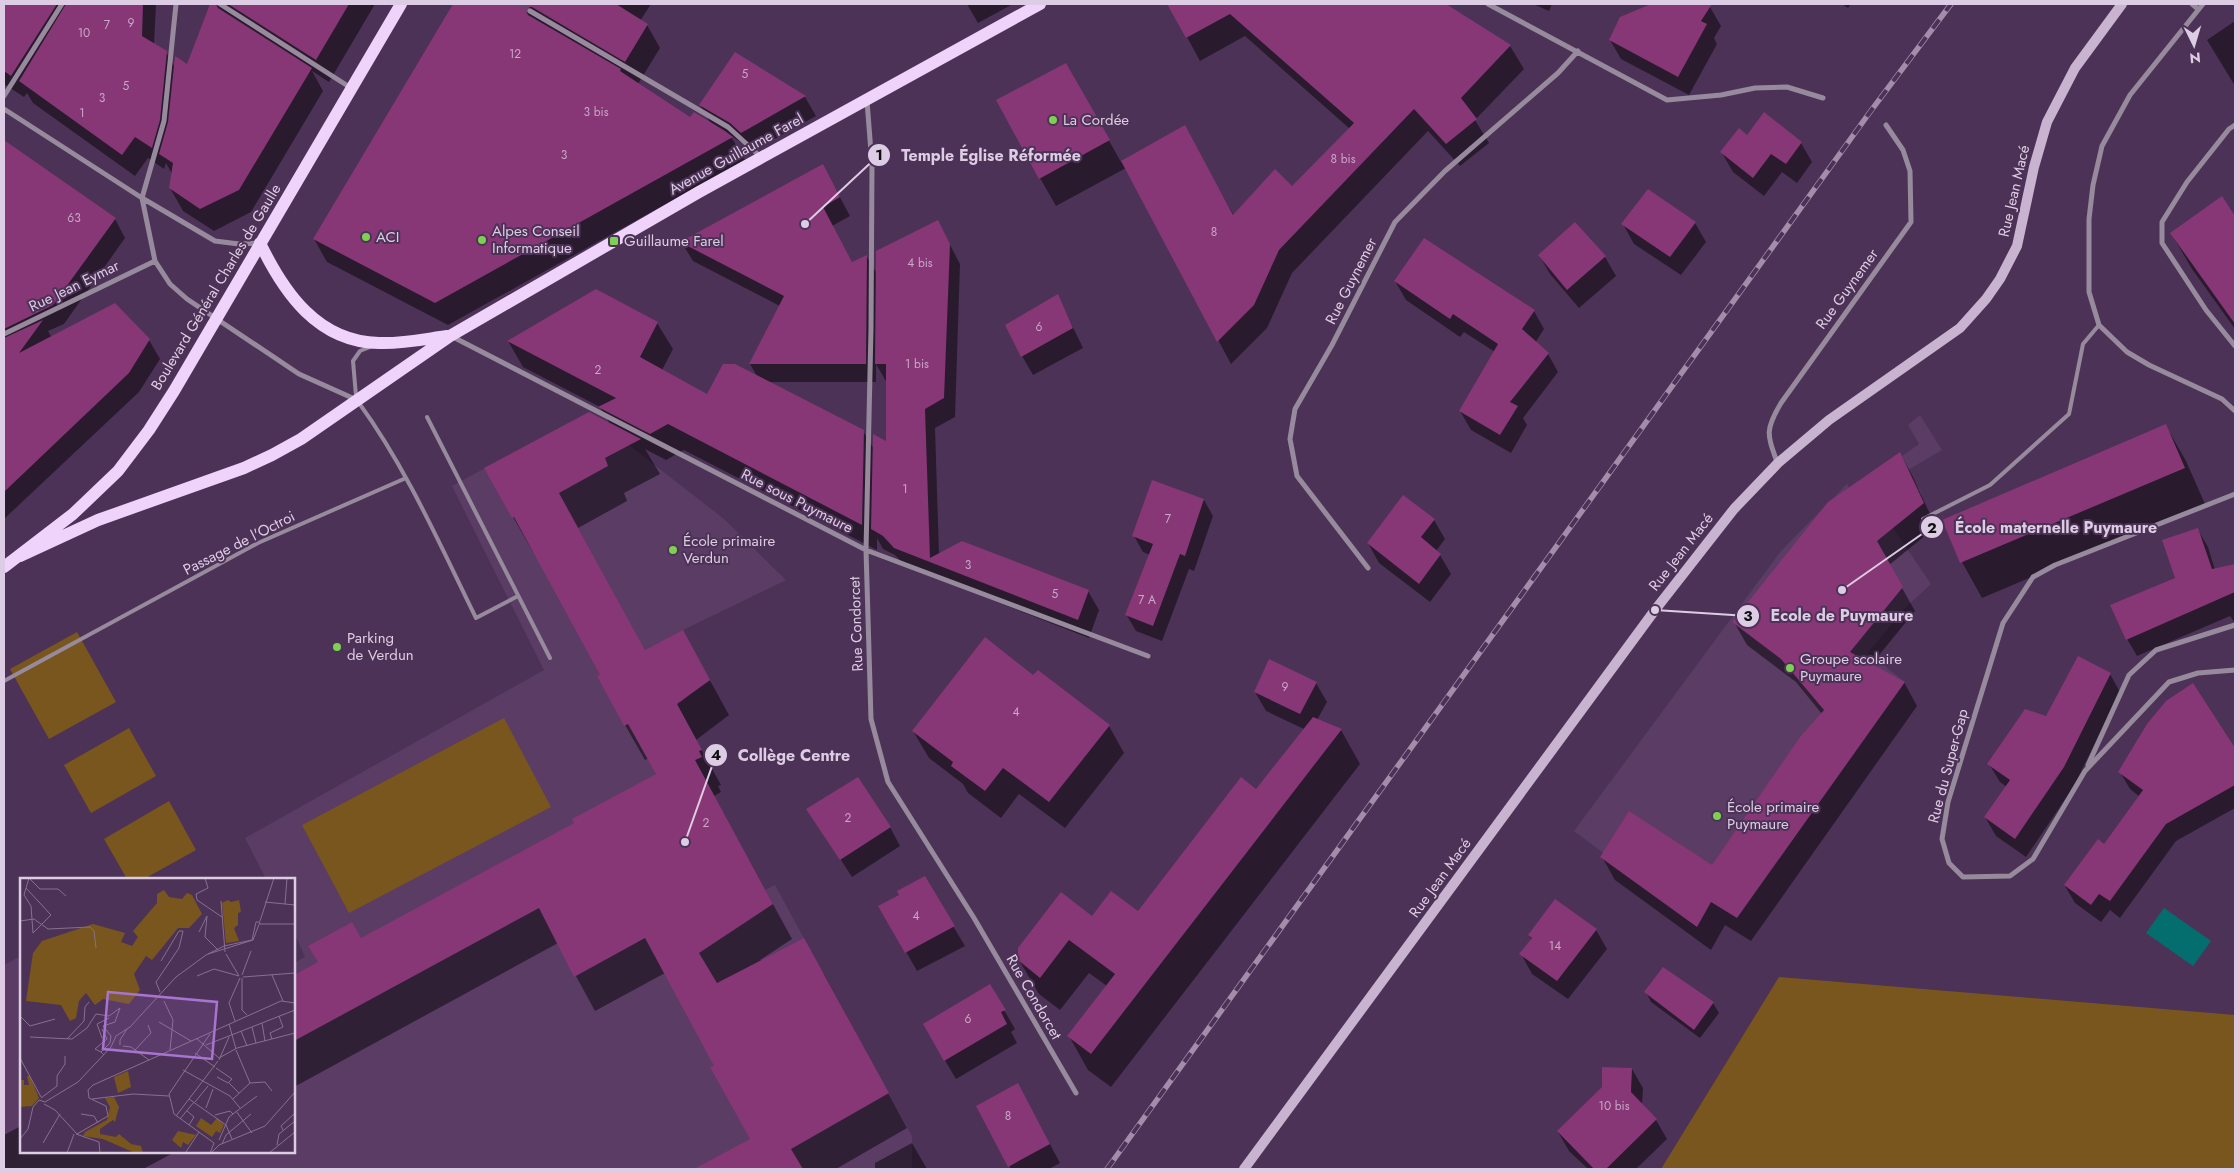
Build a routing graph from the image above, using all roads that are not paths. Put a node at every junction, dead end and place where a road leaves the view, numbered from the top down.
1 (62, 4) edge
2 (176, 4) edge
3 (220, 4) edge
4 (401, 4) edge
5 (1040, 4) edge
6 (1488, 4) edge
7 (2122, 4) edge
8 (2192, 4) edge
9 (2203, 4) edge
10 (2198, 9) junction
11 (530, 11) tunnel mouth
12 (1578, 51) junction
13 (352, 88) junction
14 (4, 96) edge
15 (1823, 98) dead end
16 (867, 100) junction
17 (4, 109) edge
18 (1886, 125) dead end
19 (2235, 125) edge
20 (762, 158) junction
21 (142, 198) junction
22 (260, 243) junction
23 (155, 261) junction
24 (216, 320) junction
25 (2099, 325) junction
26 (4, 334) edge
27 (450, 336) junction
28 (378, 343) junction
29 (2235, 346) edge
30 (357, 400) junction
31 (2235, 411) edge
32 (427, 417) dead end
33 (1778, 463) junction
34 (406, 478) junction
35 (2235, 494) edge
36 (1923, 519) dead end
37 (866, 550) junction
38 (20, 556) junction
39 (4, 567) edge
40 (1368, 568) dead end
41 (518, 596) junction
42 (2235, 626) edge
43 (1148, 656) dead end
44 (550, 658) dead end
45 (2235, 670) edge
46 (4, 681) edge
47 (2085, 771) junction
48 (1076, 1093) dead end
49 (1244, 1169) edge

1 - 14 street
2 - 21 street
3 - 13 street
4 - 13 main road, Boulevard Général Charles de Gaulle
5 - 16 main road, Avenue Guillaume Farel
6 - 12 street
7 - 33 main road, Rue Jean Macé
8 - 10 street
9 - 10 street
10 - 25 street
11 - 20 street
12 - 15 street
12 - 40 street, Rue Guynemer
13 - 22 main road, Boulevard Général Charles de Gaulle
16 - 20 main road, Avenue Guillaume Farel
16 - 37 street, Rue Condorcet
17 - 21 street
18 - 33 street, Rue Guynemer
19 - 29 street
20 - 27 main road, Avenue Guillaume Farel
21 - 22 street
21 - 23 street
22 - 24 main road, Boulevard Général Charles de Gaulle
22 - 28 main road
23 - 24 street
23 - 26 street, Rue Jean Eymar
24 - 30 street
24 - 38 main road, Boulevard Général Charles de Gaulle
25 - 31 street
25 - 36 lane
27 - 28 main road
27 - 30 main road, Avenue Guillaume Farel
27 - 37 street, Rue sous Puymaure
28 - 30 lane
30 - 34 lane
30 - 38 main road, Avenue Guillaume Farel
32 - 41 lane
33 - 49 main road, Rue Jean Macé
34 - 41 lane
34 - 46 lane, Passage de l'Octroi
35 - 47 street, Rue du Super-Gap
37 - 43 street, Rue sous Puymaure
37 - 48 street, Rue Condorcet
38 - 39 main road
41 - 44 lane
42 - 47 street
45 - 47 street, Rue du Super-Gap

